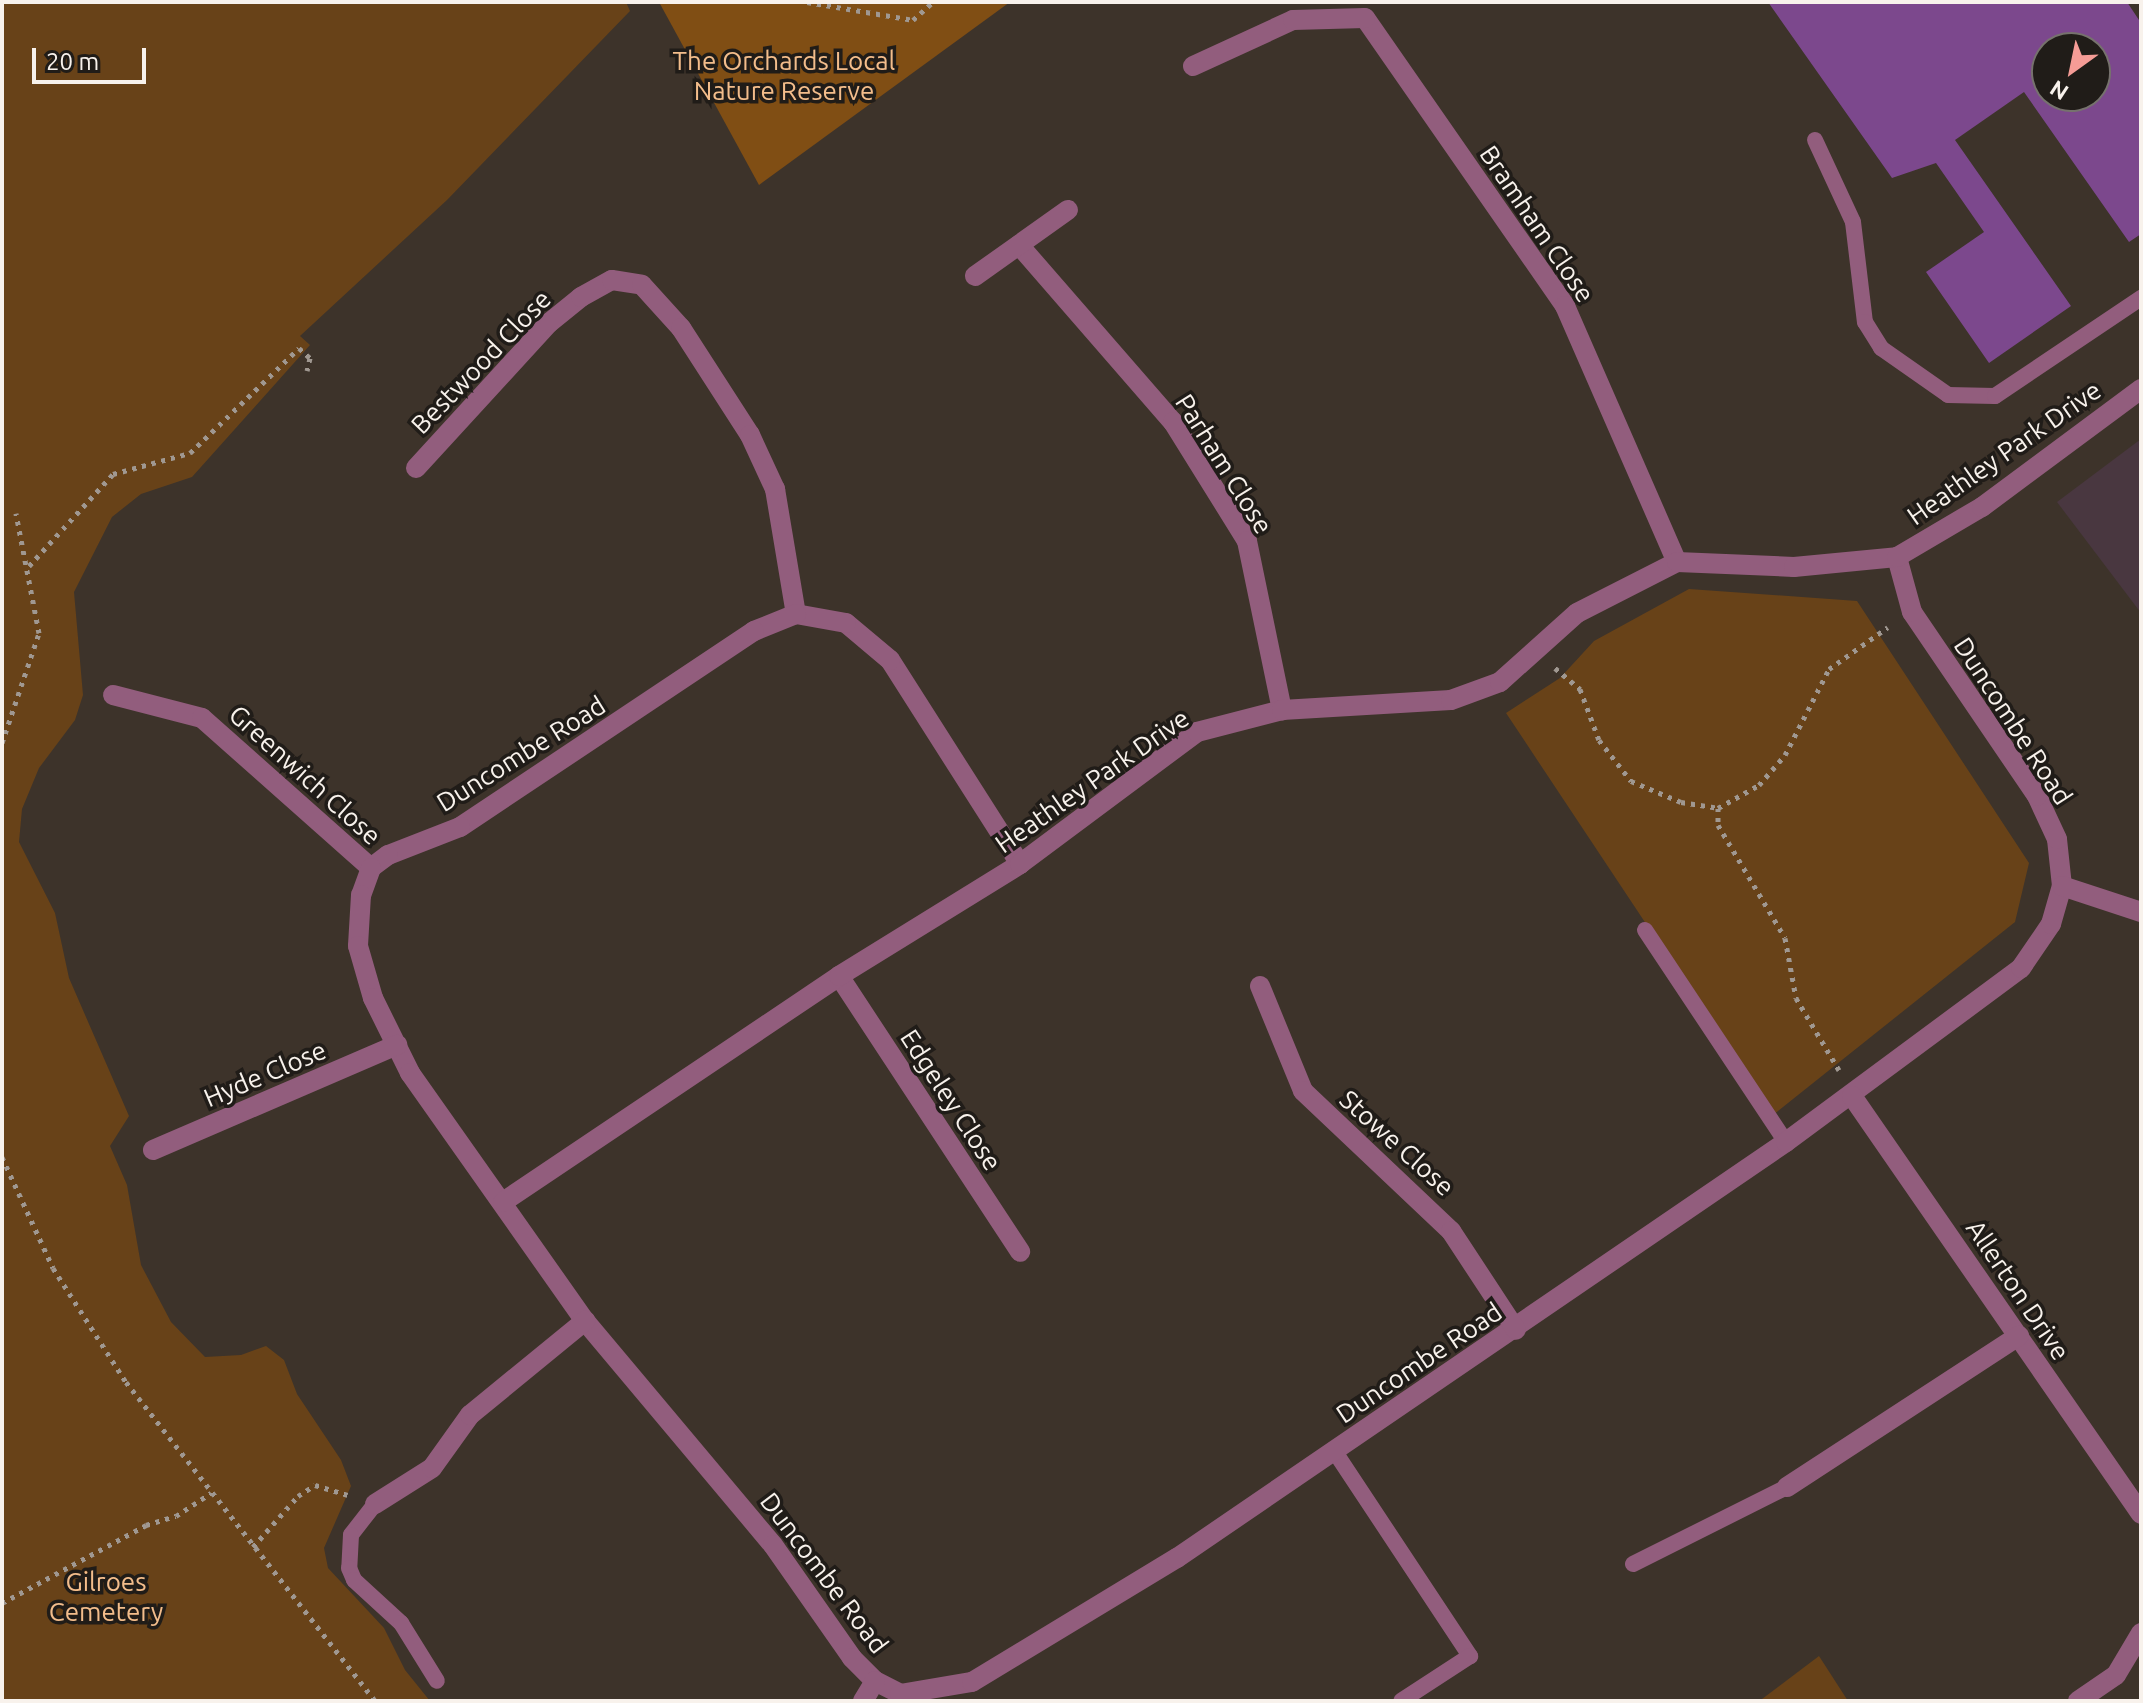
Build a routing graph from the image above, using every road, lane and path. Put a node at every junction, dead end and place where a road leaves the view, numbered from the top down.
1 (807, 2) edge
2 (933, 2) edge
3 (1369, 10) edge
4 (1193, 66) dead end
5 (1815, 140) dead end
6 (1068, 210) dead end
7 (1019, 245) junction
8 (975, 276) dead end
9 (2141, 298) edge
10 (307, 371) dead end
11 (2141, 389) edge
12 (416, 468) dead end
13 (16, 513) dead end
14 (1897, 557) junction
15 (1677, 562) junction
16 (29, 566) junction
17 (1912, 612) junction
18 (796, 614) junction
19 (1537, 654) junction
20 (113, 695) dead end
21 (1282, 710) junction
22 (2, 743) edge
23 (1718, 808) junction
24 (1020, 864) junction
25 (371, 868) junction
26 (2062, 886) junction
27 (2141, 912) edge
28 (1645, 930) dead end
29 (839, 976) junction
30 (1260, 986) dead end
31 (397, 1045) junction
32 (1852, 1096) junction
33 (1786, 1142) junction
34 (153, 1150) dead end
35 (2, 1157) edge
36 (503, 1202) junction
37 (1020, 1252) dead end
38 (585, 1321) junction
39 (1516, 1330) junction
40 (2019, 1336) junction
41 (1335, 1452) junction
42 (1787, 1487) joint
43 (211, 1493) junction
44 (375, 1504) junction
45 (2141, 1514) edge
46 (253, 1547) junction
47 (1633, 1564) dead end
48 (2, 1603) edge
49 (2141, 1633) edge
50 (437, 1681) dead end
51 (875, 1681) junction
52 (375, 1701) edge
53 (863, 1701) edge
54 (1401, 1701) edge
55 (2078, 1701) edge

1 - 2 path
3 - 4 street
3 - 15 street, Bramham Close
5 - 9 lane
6 - 7 street
7 - 8 street
7 - 21 street, Parham Close
10 - 16 path
11 - 14 street, Heathley Park Drive
12 - 18 street, Bestwood Close
13 - 16 path
14 - 15 street, Heathley Park Drive
14 - 17 street, Duncombe Road
15 - 19 street, Heathley Park Drive
16 - 22 path
17 - 23 path
17 - 26 street, Duncombe Road
18 - 24 street
18 - 25 street, Duncombe Road
19 - 21 street, Heathley Park Drive
19 - 23 path
20 - 25 street, Greenwich Close
21 - 24 street, Heathley Park Drive
23 - 32 path
24 - 29 street, Heathley Park Drive
25 - 31 street, Duncombe Road
26 - 27 street
26 - 32 street, Duncombe Road
28 - 33 lane
29 - 36 street, Heathley Park Drive
29 - 37 street, Edgeley Close
30 - 39 street, Stowe Close
31 - 34 street, Hyde Close
31 - 36 street, Duncombe Road
32 - 33 street, Duncombe Road
32 - 40 street, Allerton Drive
33 - 39 street, Duncombe Road
35 - 43 path
36 - 38 street, Duncombe Road
38 - 44 street
38 - 51 street, Duncombe Road
39 - 41 street, Duncombe Road
40 - 42 street
40 - 45 street, Allerton Drive
41 - 51 street, Duncombe Road
41 - 54 lane
42 - 47 lane
43 - 46 path
43 - 48 path
44 - 46 path
44 - 50 lane
46 - 52 path
49 - 55 street
51 - 53 street

